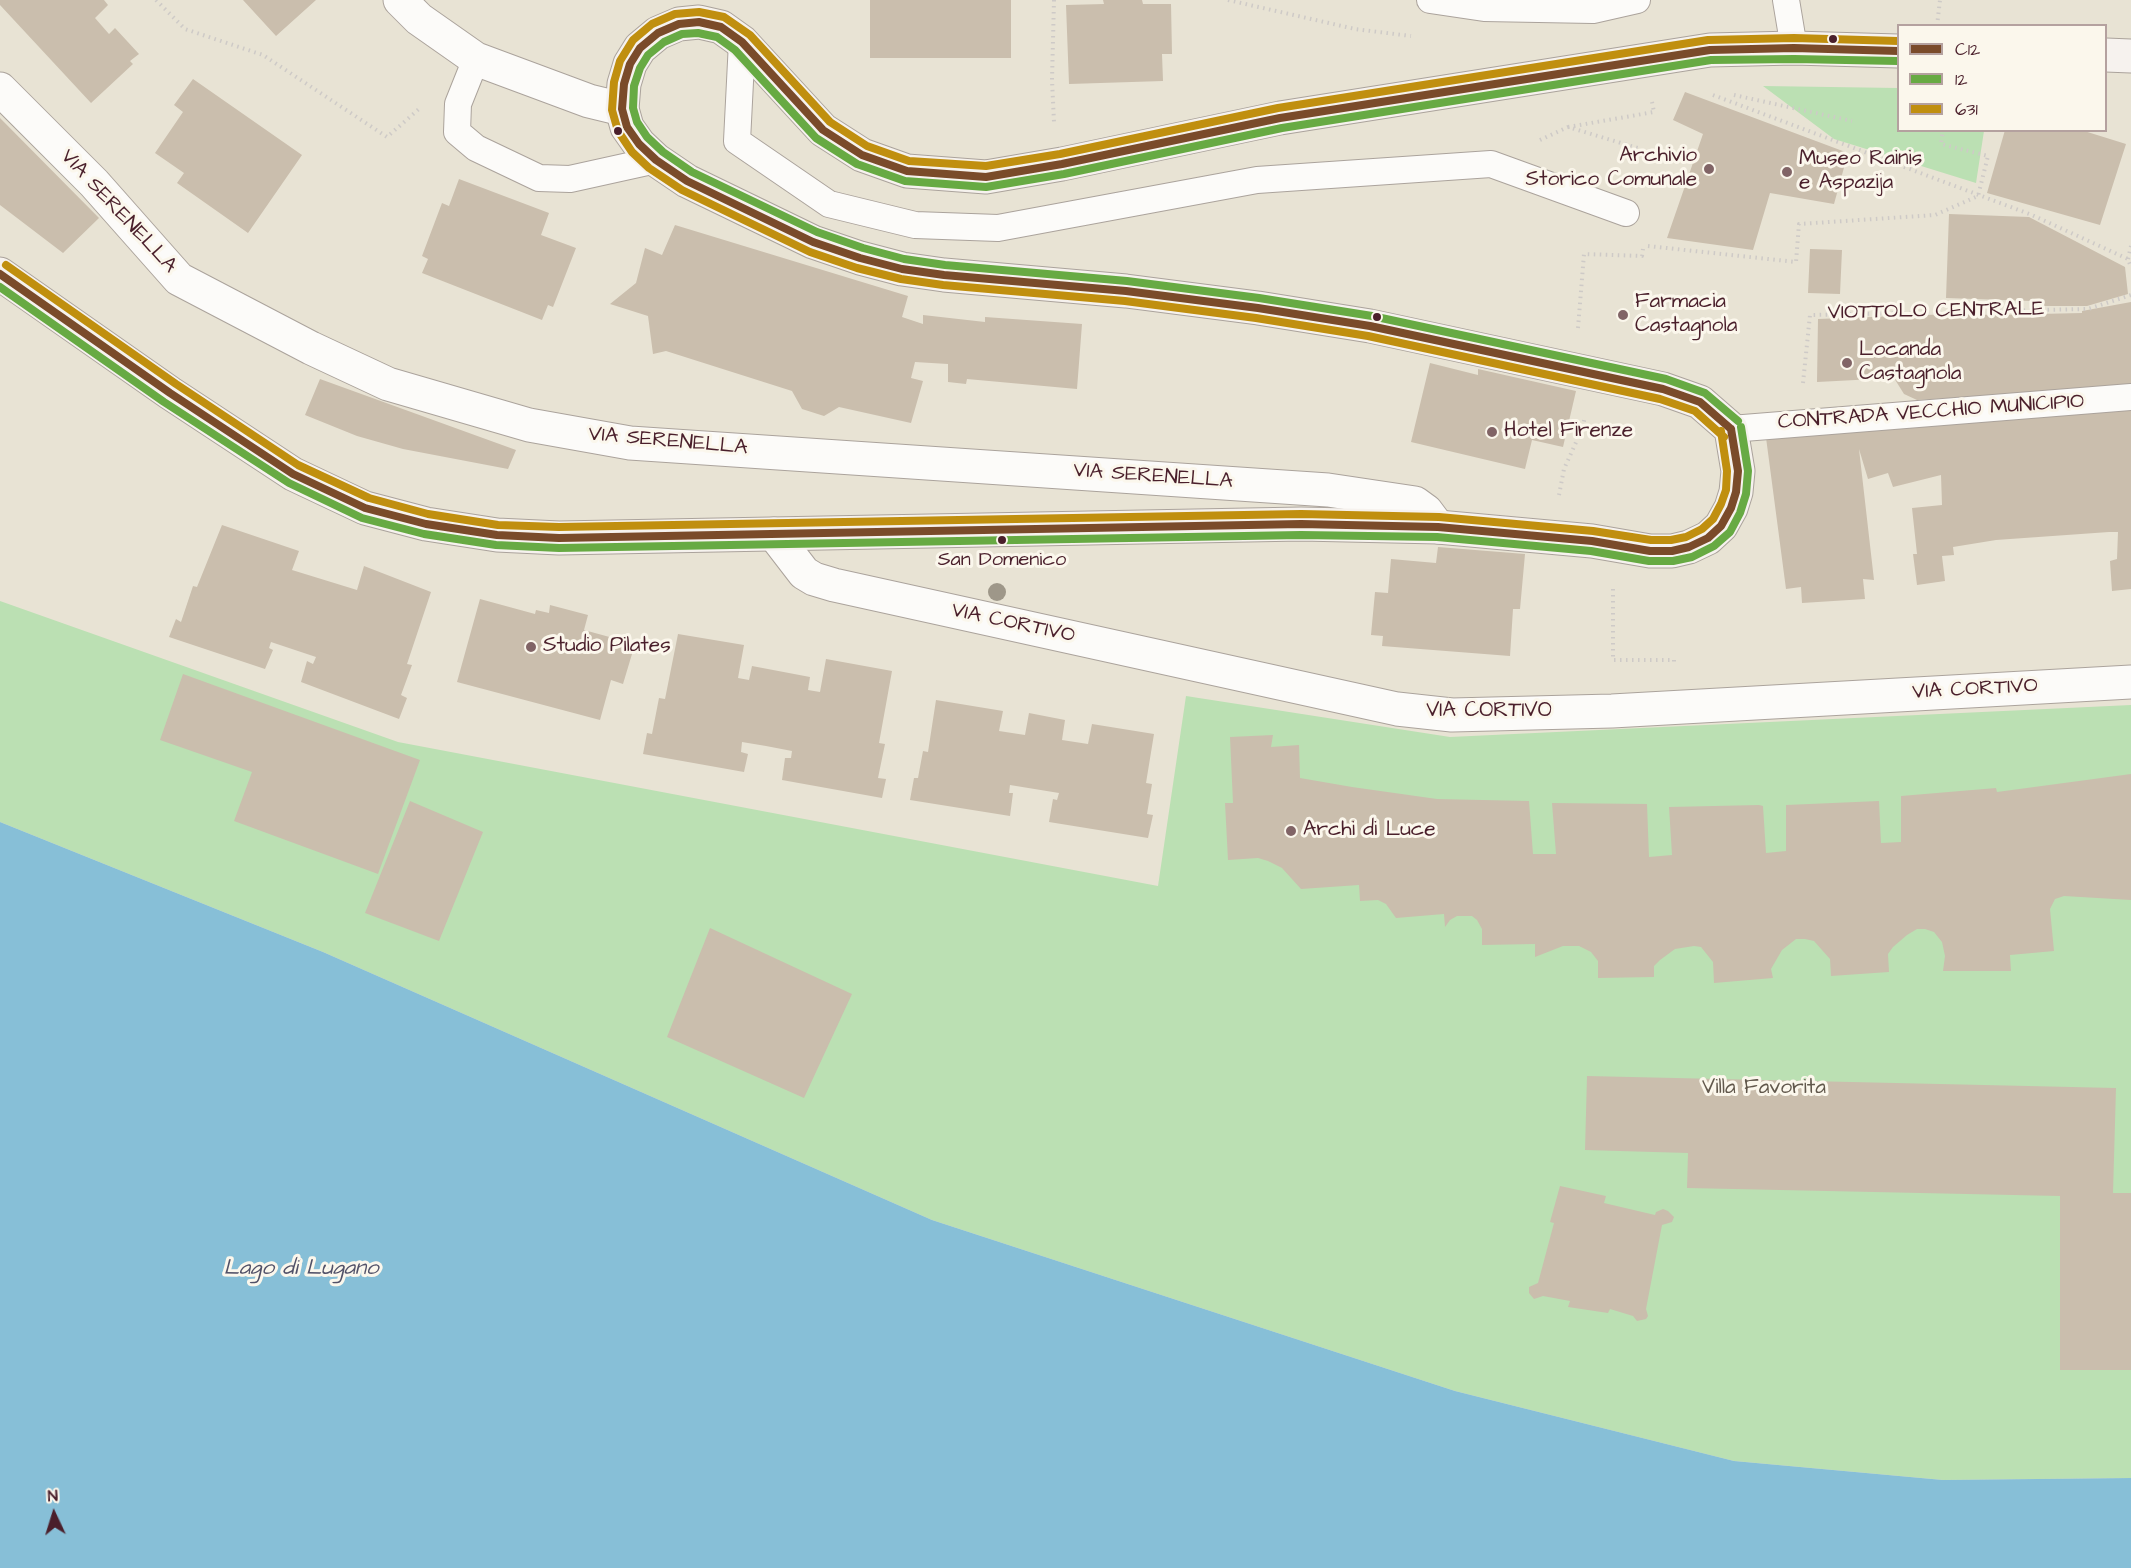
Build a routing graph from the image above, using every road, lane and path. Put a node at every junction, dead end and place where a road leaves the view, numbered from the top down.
1 (156, 0) edge
2 (400, 0) edge
3 (1054, 0) edge
4 (1228, 0) edge
5 (1430, 0) edge
6 (1637, 0) edge
7 (1786, 0) edge
8 (1940, 0) edge
9 (1937, 24) edge
10 (1355, 29) dead end
11 (742, 42) junction
12 (1794, 48) junction
13 (1897, 51) edge
14 (2107, 55) edge
15 (2131, 56) edge
16 (476, 59) junction
17 (0, 89) edge
18 (622, 109) junction
19 (1654, 112) dead end
20 (1852, 122) dead end
21 (1568, 127) junction
22 (1943, 132) edge
23 (382, 134) dead end
24 (1641, 149) dead end
25 (656, 160) junction
26 (1062, 164) junction
27 (1491, 164) junction
28 (1978, 196) junction
29 (1626, 213) dead end
30 (1635, 245) dead end
31 (2131, 246) edge
32 (1621, 255) dead end
33 (2128, 259) junction
34 (2131, 267) edge
35 (0, 274) edge
36 (2131, 295) edge
37 (1575, 371) junction
38 (2131, 397) edge
39 (1799, 423) junction
40 (1582, 429) dead end
41 (1731, 429) junction
42 (1564, 469) dead end
43 (1438, 527) junction
44 (774, 534) junction
45 (1614, 544) junction
46 (1613, 660) dead end
47 (2131, 682) edge

1 - 23 path
2 - 16 street
3 - 26 path
4 - 10 path
5 - 6 lane
7 - 12 lane
8 - 9 path
11 - 18 main road
11 - 26 main road
11 - 27 lane
12 - 13 main road
12 - 26 main road
14 - 15 main road
16 - 18 street
16 - 25 lane
17 - 43 street, VIA SERENELLA
18 - 25 main road
19 - 21 path
20 - 28 path
21 - 24 path
21 - 27 path
22 - 28 path
25 - 37 main road
27 - 29 lane
28 - 30 path
28 - 33 path
31 - 33 path
32 - 37 path
33 - 34 path
35 - 44 main road
36 - 39 path, VIOTTOLO CENTRALE
37 - 41 main road
38 - 39 lane, CONTRADA VECCHIO MUNICIPIO
39 - 41 lane, CONTRADA VECCHIO MUNICIPIO
40 - 42 path
41 - 45 main road
43 - 44 main road
43 - 45 main road
44 - 47 street, VIA CORTIVO
45 - 46 path

